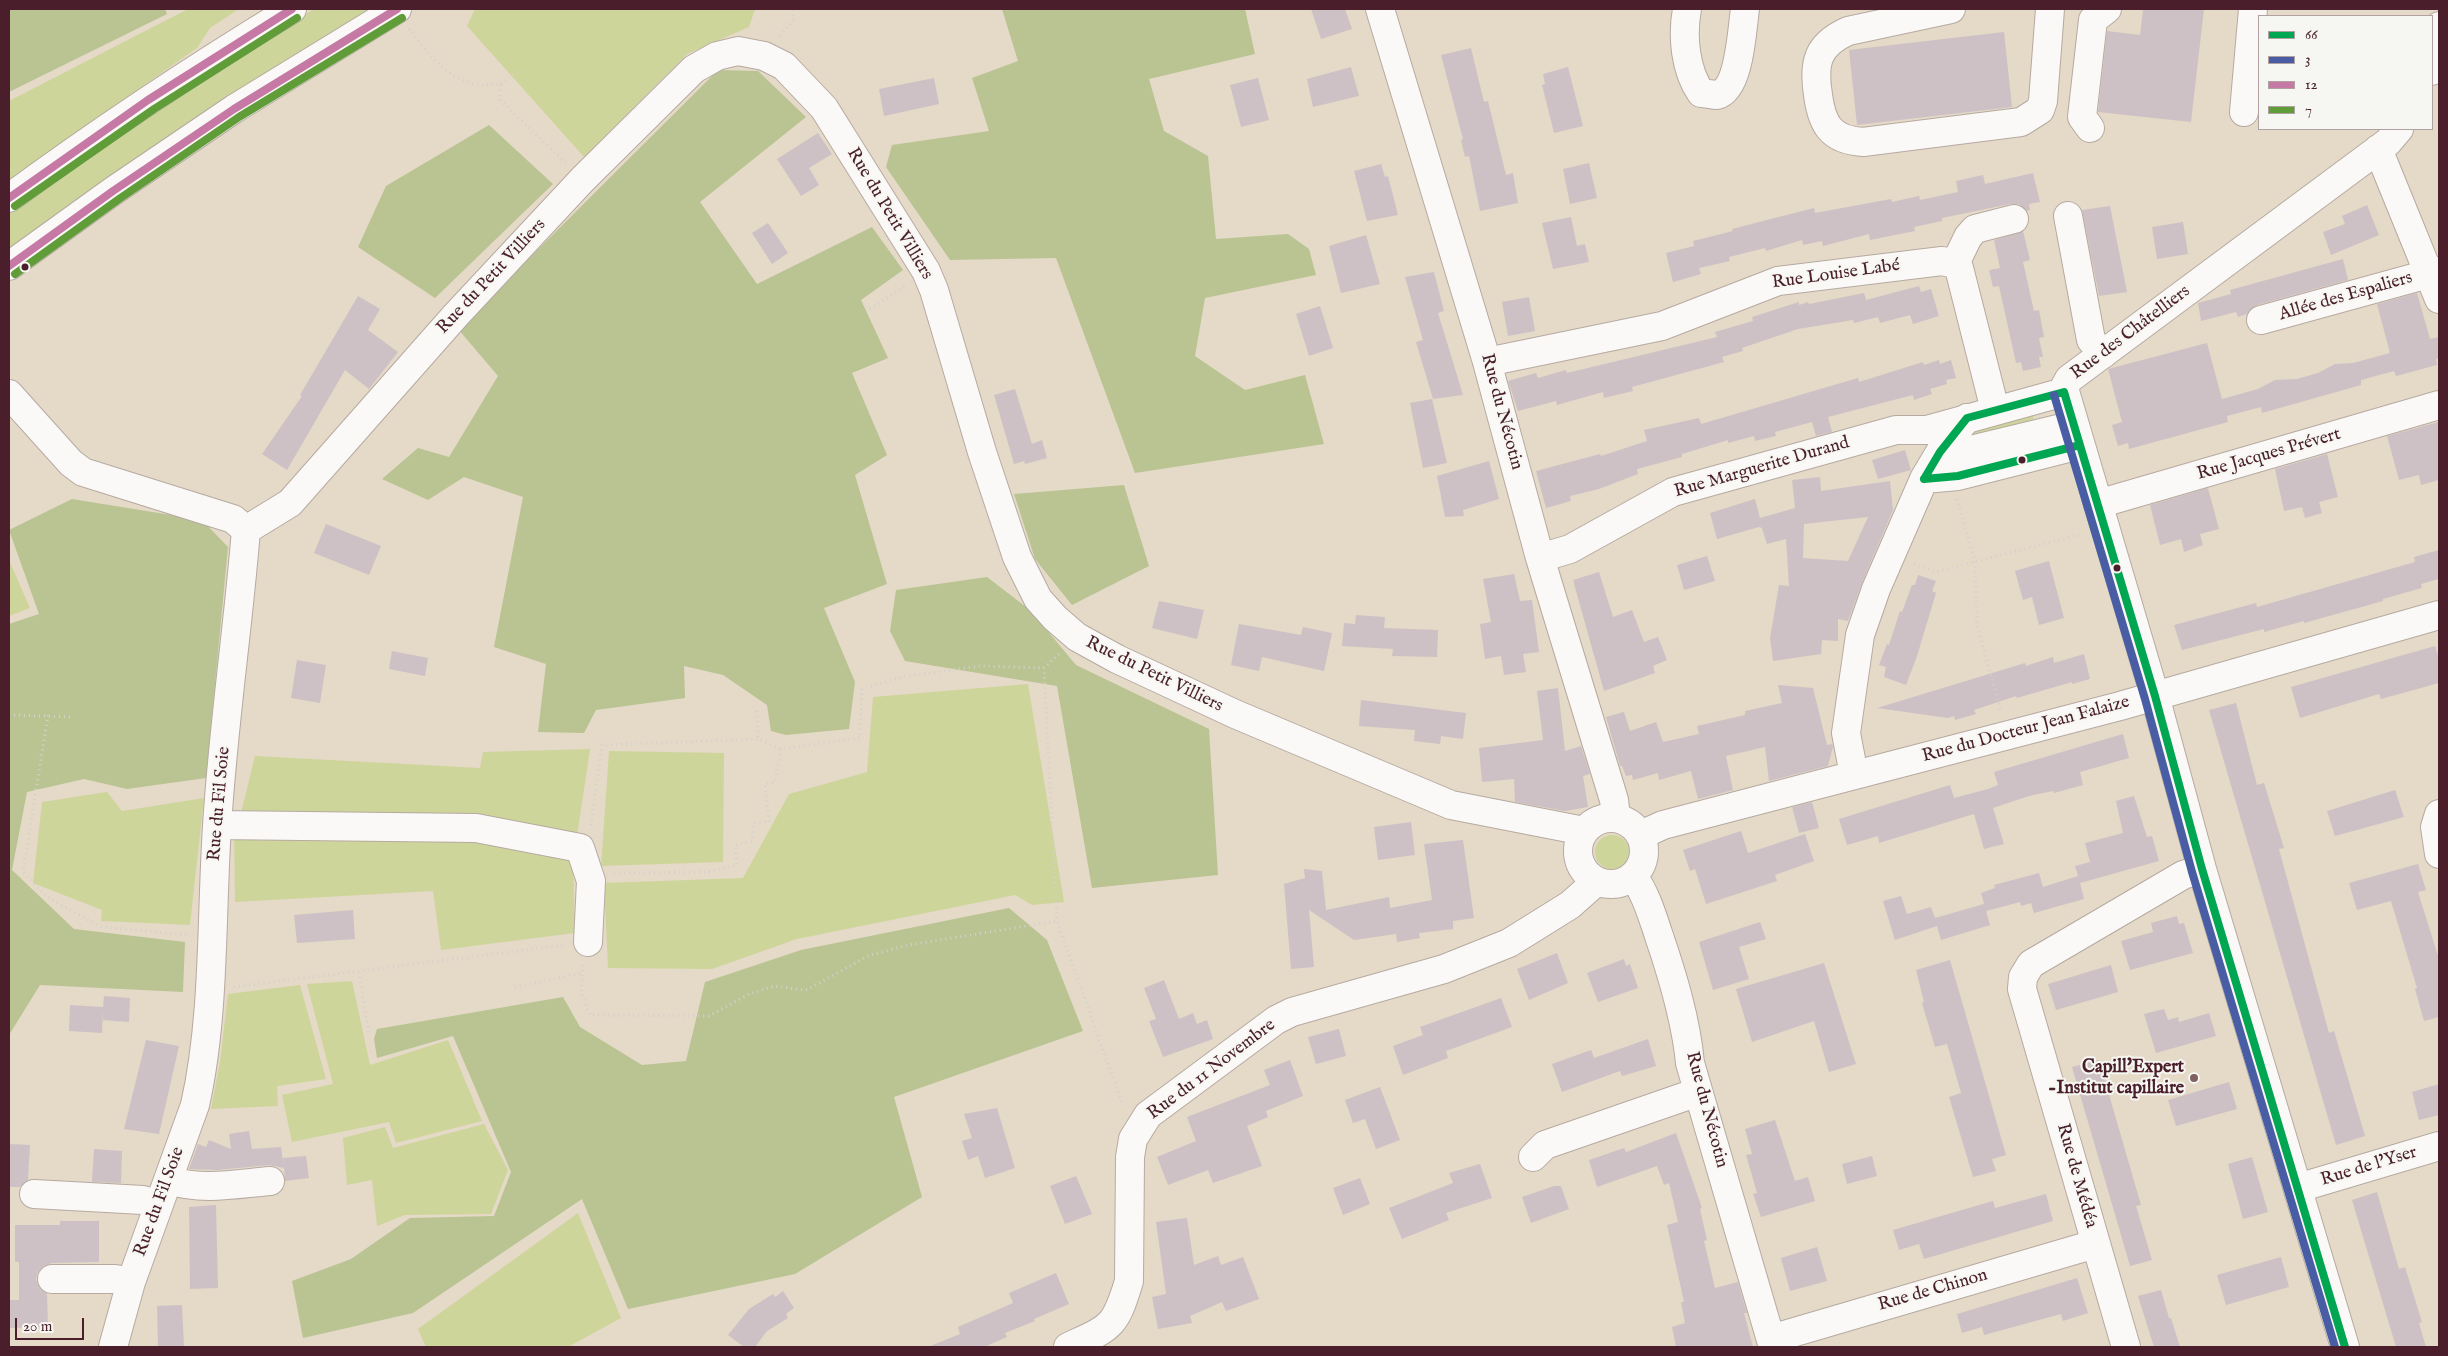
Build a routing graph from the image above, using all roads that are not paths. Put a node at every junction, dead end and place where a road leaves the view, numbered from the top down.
1 (292, 9) edge
2 (1380, 9) edge
3 (1687, 9) edge
4 (1745, 9) edge
5 (1951, 9) edge
6 (2050, 9) edge
7 (2107, 9) edge
8 (2253, 9) edge
9 (402, 18) edge
10 (2439, 26) edge
11 (2433, 65) edge
12 (2244, 112) dead end
13 (2090, 128) dead end
14 (2398, 130) edge
15 (2378, 149) junction
16 (9, 198) edge
17 (2068, 216) dead end
18 (2014, 219) dead end
19 (1955, 264) junction
20 (9, 266) edge
21 (2435, 272) edge
22 (2439, 299) edge
23 (2261, 320) dead end
24 (2103, 354) junction
25 (1487, 362) junction
26 (2064, 392) junction
27 (9, 394) edge
28 (2439, 406) edge
29 (1995, 410) junction
30 (1967, 418) junction
31 (2077, 435) junction
32 (1940, 452) junction
33 (1924, 479) junction
34 (2098, 504) junction
35 (246, 530) junction
36 (1540, 558) junction
37 (2439, 615) edge
38 (2155, 696) junction
39 (1854, 774) junction
40 (1616, 818) junction
41 (2437, 820) edge
42 (217, 825) junction
43 (1584, 831) junction
44 (1641, 835) junction
45 (2439, 854) edge
46 (2202, 869) junction
47 (1634, 876) junction
48 (1598, 881) junction
49 (588, 942) road end
50 (1698, 1092) junction
51 (2439, 1146) edge
52 (1533, 1157) dead end
53 (270, 1181) dead end
54 (2298, 1188) junction
55 (164, 1192) junction
56 (34, 1194) dead end
57 (2095, 1244) junction
58 (52, 1279) dead end
59 (131, 1282) junction
60 (1772, 1343) edge
61 (113, 1347) edge
62 (1068, 1347) edge
63 (2126, 1347) edge
64 (2345, 1347) edge

1 - 16 street
2 - 25 street, Rue du Nécotin
3 - 4 street
5 - 6 street
7 - 13 street
8 - 12 street
9 - 20 street
10 - 11 street
14 - 15 street, Rue des Châtelliers
15 - 21 street
15 - 24 street, Rue des Châtelliers
17 - 24 street
18 - 19 street
19 - 25 street, Rue Louise Labé
19 - 29 street
21 - 22 street
21 - 23 street, Allée des Espaliers
24 - 26 street, Rue des Châtelliers
25 - 36 street, Rue du Nécotin
26 - 29 street, Rue des Châtelliers
26 - 31 street
27 - 35 street
28 - 34 street, Rue Jacques Prévert
29 - 30 street, Rue des Châtelliers
30 - 32 street
30 - 36 street, Rue Marguerite Durand
31 - 32 street
31 - 33 street
31 - 34 street
32 - 33 street
33 - 39 street
34 - 38 street
35 - 42 street, Rue du Fil Soie
35 - 43 street, Rue du Petit Villiers
36 - 40 street, Rue du Nécotin
37 - 38 street, Rue du Docteur Jean Falaize
38 - 39 street, Rue du Docteur Jean Falaize
38 - 46 street
39 - 44 street, Rue du Docteur Jean Falaize
40 - 43 street
40 - 44 street
41 - 45 street
42 - 49 street
42 - 55 street, Rue du Fil Soie
43 - 48 street
44 - 47 street
46 - 54 street
46 - 57 street, Rue de Médéa
47 - 48 street
47 - 50 street, Rue du Nécotin
48 - 62 street, Rue du 11 Novembre
50 - 52 street
50 - 60 street, Rue du Nécotin
51 - 54 street, Rue de l'Yser
53 - 55 street
54 - 64 street
55 - 56 street
55 - 59 street, Rue du Fil Soie
57 - 60 street, Rue de Chinon
57 - 63 street, Rue de Médéa
58 - 59 street
59 - 61 street, Rue du Fil Soie

